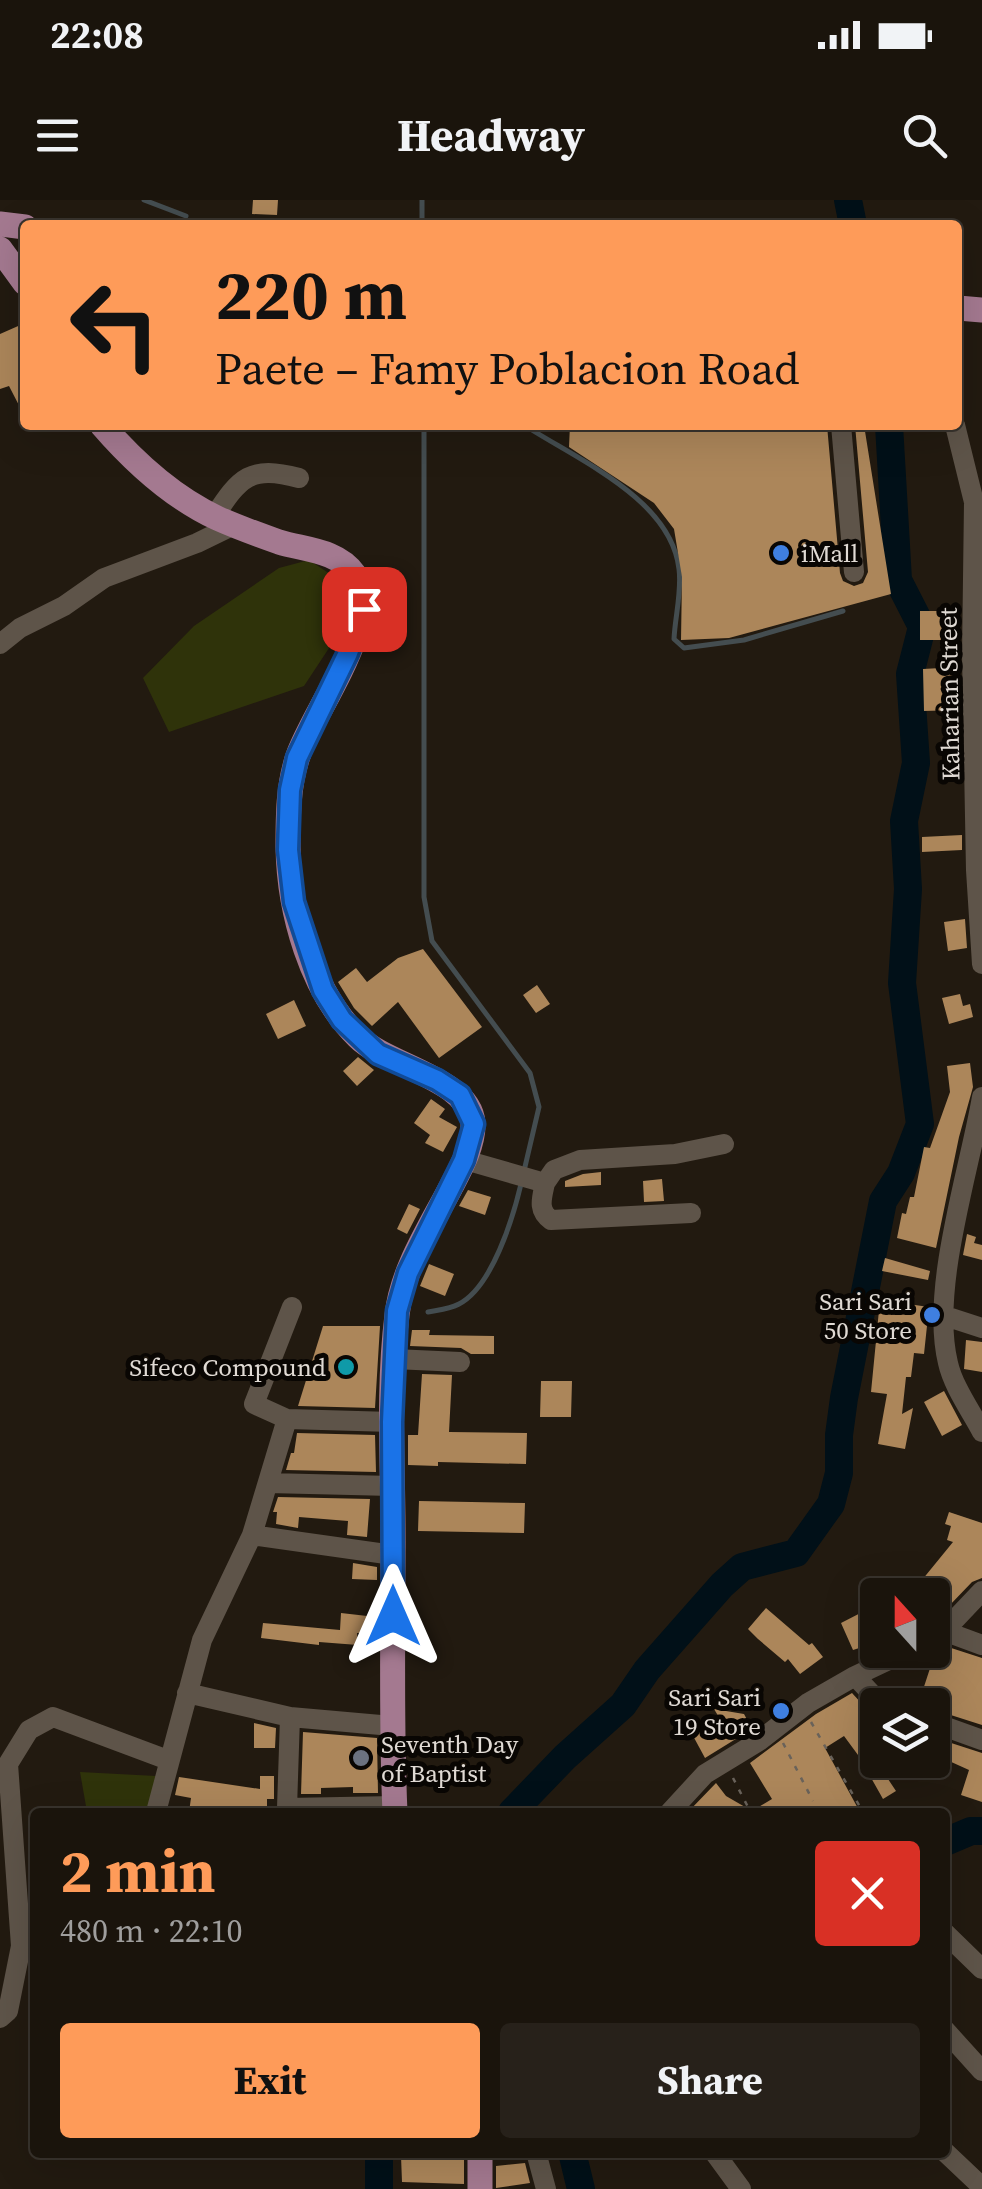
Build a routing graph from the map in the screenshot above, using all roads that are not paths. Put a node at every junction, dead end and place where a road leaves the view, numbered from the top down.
1 (0, 249) edge
2 (20, 276) edge
3 (106, 430) edge
4 (842, 430) edge
5 (956, 430) edge
6 (298, 478) dead end
7 (224, 521) junction
8 (854, 572) dead end
9 (0, 644) edge
10 (977, 655) edge
11 (979, 765) edge
12 (979, 870) edge
13 (981, 922) edge
14 (982, 964) edge
15 (982, 1097) edge
16 (724, 1144) dead end
17 (464, 1160) junction
18 (975, 1172) edge
19 (546, 1183) junction
20 (960, 1196) junction
21 (982, 1204) edge
22 (691, 1212) dead end
23 (292, 1307) dead end
24 (942, 1314) junction
25 (982, 1328) edge
26 (394, 1359) junction
27 (460, 1362) dead end
28 (286, 1419) junction
29 (392, 1422) junction
30 (982, 1432) edge
31 (268, 1483) junction
32 (392, 1486) junction
33 (252, 1535) junction
34 (394, 1554) junction
35 (982, 1591) edge
36 (950, 1622) edge
37 (950, 1637) edge
38 (982, 1645) edge
39 (872, 1668) edge
40 (855, 1676) junction
41 (866, 1688) edge
42 (187, 1694) junction
43 (290, 1717) junction
44 (392, 1726) junction
45 (950, 1728) edge
46 (982, 1740) edge
47 (168, 1760) junction
48 (157, 1808) edge
49 (287, 1808) edge
50 (395, 1808) edge
51 (674, 1808) edge
52 (950, 1938) edge
53 (982, 1969) edge
54 (0, 2018) edge
55 (950, 2036) edge
56 (982, 2072) edge
57 (950, 2157) edge
58 (480, 2158) edge
59 (538, 2158) edge
60 (718, 2158) edge
61 (982, 2187) edge
62 (480, 2189) edge
63 (546, 2189) edge
64 (740, 2189) edge

1 - 2 main road
3 - 7 main road
4 - 8 street
5 - 10 street, Kaharian Street
6 - 7 street
7 - 9 street
7 - 17 main road
10 - 11 street, Kaharian Street
11 - 12 street, Kaharian Street
12 - 13 street, Kaharian Street
13 - 14 street, Kaharian Street
15 - 18 street
16 - 19 street
17 - 19 street
17 - 26 main road
18 - 20 street
19 - 22 street
20 - 21 street
20 - 24 street
23 - 28 street
24 - 25 street
24 - 30 street
26 - 27 street
26 - 29 main road
28 - 29 street
28 - 31 street
29 - 32 main road
31 - 32 street
31 - 33 street
32 - 34 main road
33 - 34 street
33 - 42 street
34 - 44 main road
35 - 36 street
37 - 38 street
39 - 40 street
40 - 41 street
40 - 51 street
42 - 43 street
42 - 47 street
43 - 44 street
43 - 49 street
44 - 50 main road
45 - 46 street
47 - 48 street
47 - 54 street
52 - 53 street
55 - 56 street
57 - 61 street
58 - 62 main road
59 - 63 street
60 - 64 street

